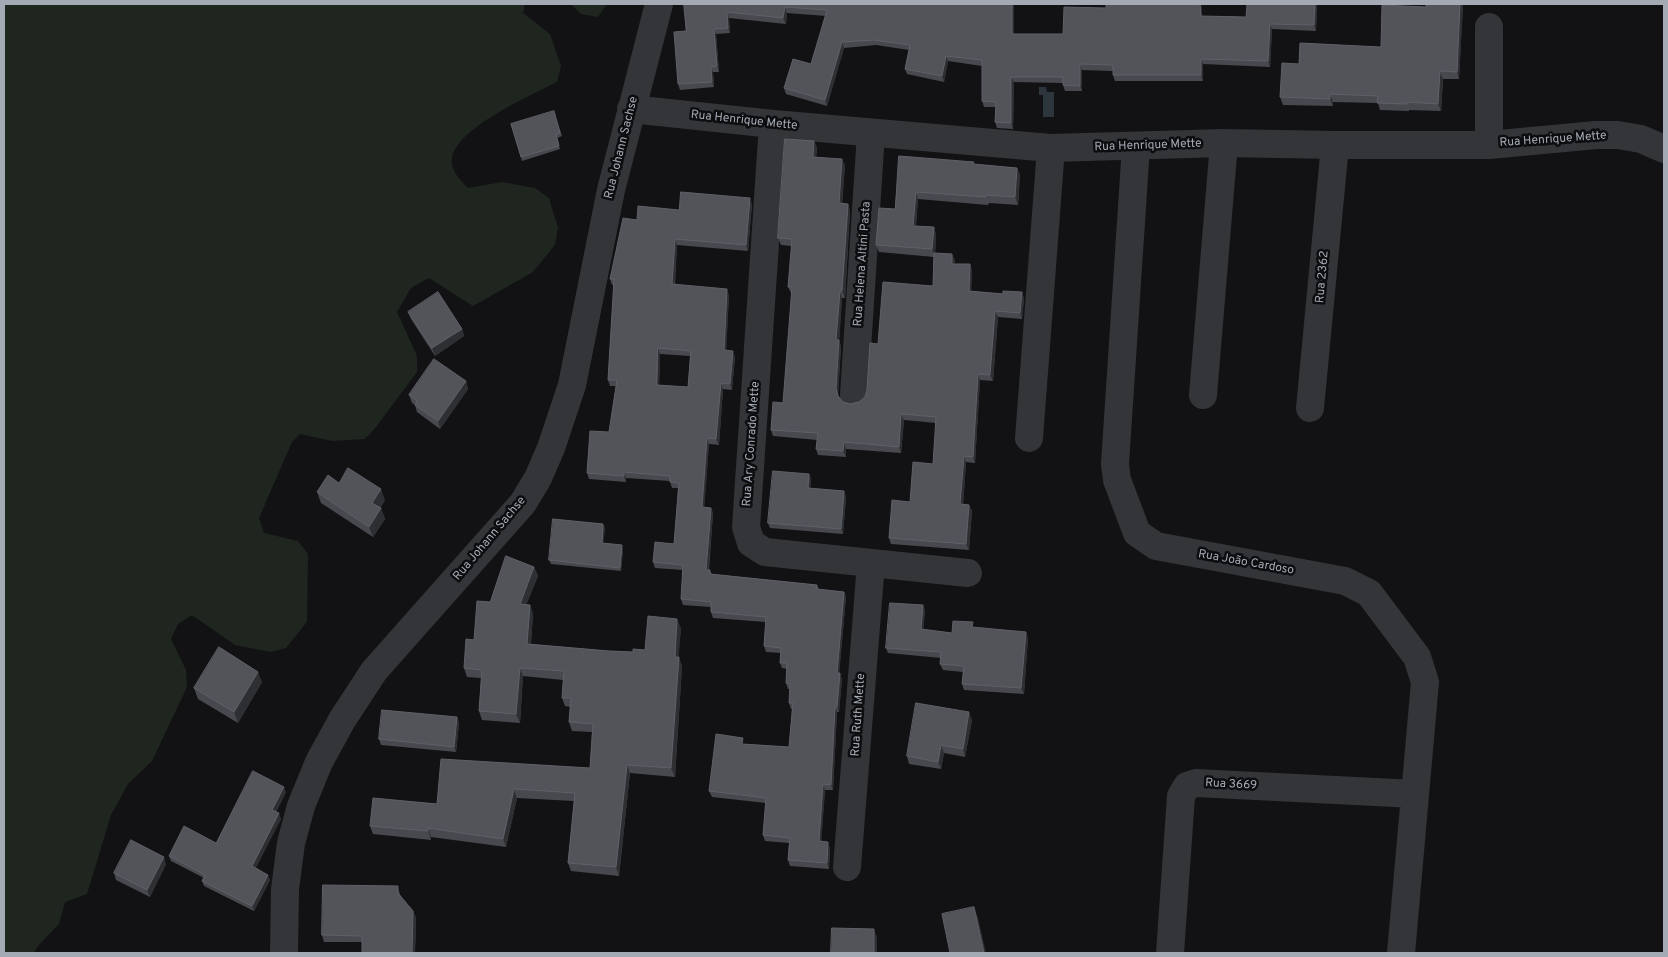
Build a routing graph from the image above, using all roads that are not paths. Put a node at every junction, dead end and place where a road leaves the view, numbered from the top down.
1 (659, 4) edge
2 (1489, 27) dead end
3 (631, 109) junction
4 (773, 124) junction
5 (871, 133) junction
6 (1224, 143) junction
7 (1335, 145) junction
8 (1489, 145) junction
9 (1136, 146) junction
10 (1051, 148) junction
11 (1664, 149) edge
12 (1203, 394) dead end
13 (854, 395) dead end
14 (1310, 408) dead end
15 (1029, 438) dead end
16 (871, 563) junction
17 (968, 573) dead end
18 (1415, 794) junction
19 (847, 867) dead end
20 (284, 953) edge
21 (1170, 953) edge
22 (1401, 953) edge

1 - 3 street, Rua Johann Sachse
2 - 8 street
3 - 4 street, Rua Henrique Mette
3 - 20 street, Rua Johann Sachse
4 - 5 street, Rua Henrique Mette
4 - 16 street, Rua Ary Conrado Mette
5 - 10 street, Rua Henrique Mette
5 - 13 street, Rua Helena Altini Pasta
6 - 7 street, Rua Henrique Mette
6 - 9 street, Rua Henrique Mette
6 - 12 street
7 - 8 street, Rua Henrique Mette
7 - 14 street, Rua 2362
8 - 11 street, Rua Henrique Mette
9 - 10 street, Rua Henrique Mette
9 - 18 street, Rua João Cardoso
10 - 15 street
16 - 17 street, Rua Ary Conrado Mette
16 - 19 street, Rua Ruth Mette
18 - 21 street, Rua 3669
18 - 22 street, Rua João Cardoso

